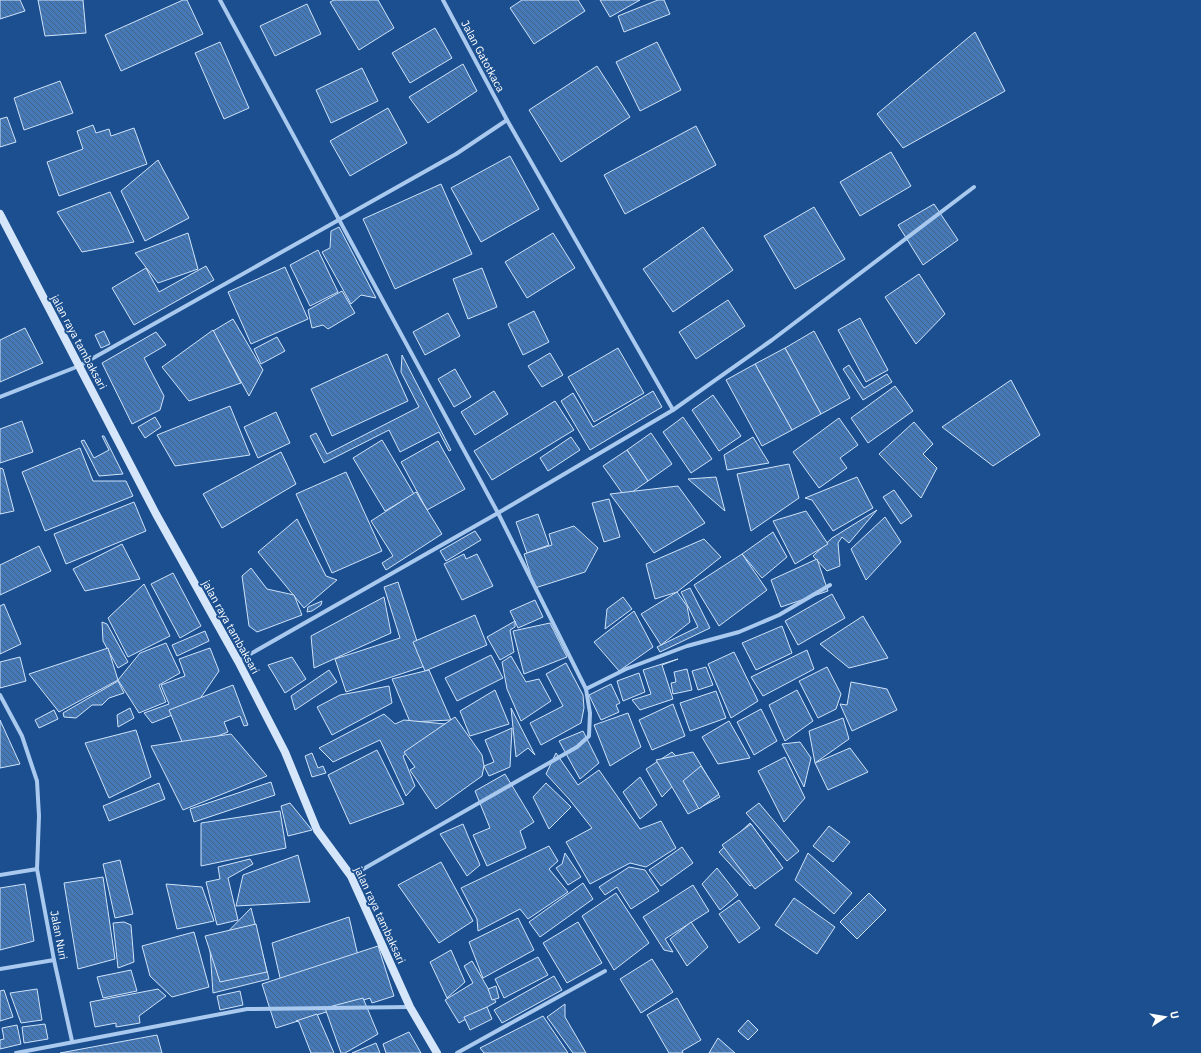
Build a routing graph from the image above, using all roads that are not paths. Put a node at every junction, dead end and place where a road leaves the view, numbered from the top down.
1 (220, 0) edge
2 (443, 0) edge
3 (507, 120) junction
4 (974, 187) dead end
5 (0, 214) edge
6 (339, 220) junction
7 (79, 366) junction
8 (0, 396) edge
9 (673, 410) junction
10 (498, 514) junction
11 (830, 585) dead end
12 (238, 661) junction
13 (586, 689) junction
14 (0, 695) edge
15 (37, 869) junction
16 (0, 875) edge
17 (351, 876) junction
18 (54, 960) junction
19 (0, 969) edge
20 (605, 972) dead end
21 (410, 1007) junction
22 (72, 1041) junction
23 (16, 1053) edge
24 (437, 1053) edge
25 (457, 1053) edge

1 - 6 street
2 - 3 street, Jalan Gatotkaca
3 - 6 street
3 - 9 street, Jalan Gatotkaca
4 - 9 street
5 - 7 street, jalan raya tambaksari
6 - 7 street
6 - 10 street
7 - 8 street
7 - 12 street, jalan raya tambaksari
9 - 10 street
10 - 12 street
10 - 13 street
11 - 13 street
12 - 17 street, jalan raya tambaksari
13 - 17 street
14 - 15 street, Jalan Nuri
15 - 16 street
15 - 18 street, Jalan Nuri
17 - 21 street, jalan raya tambaksari
18 - 19 street
18 - 22 street, Jalan Nuri
20 - 25 street
21 - 22 street
21 - 24 street, jalan raya tambaksari
22 - 23 street

